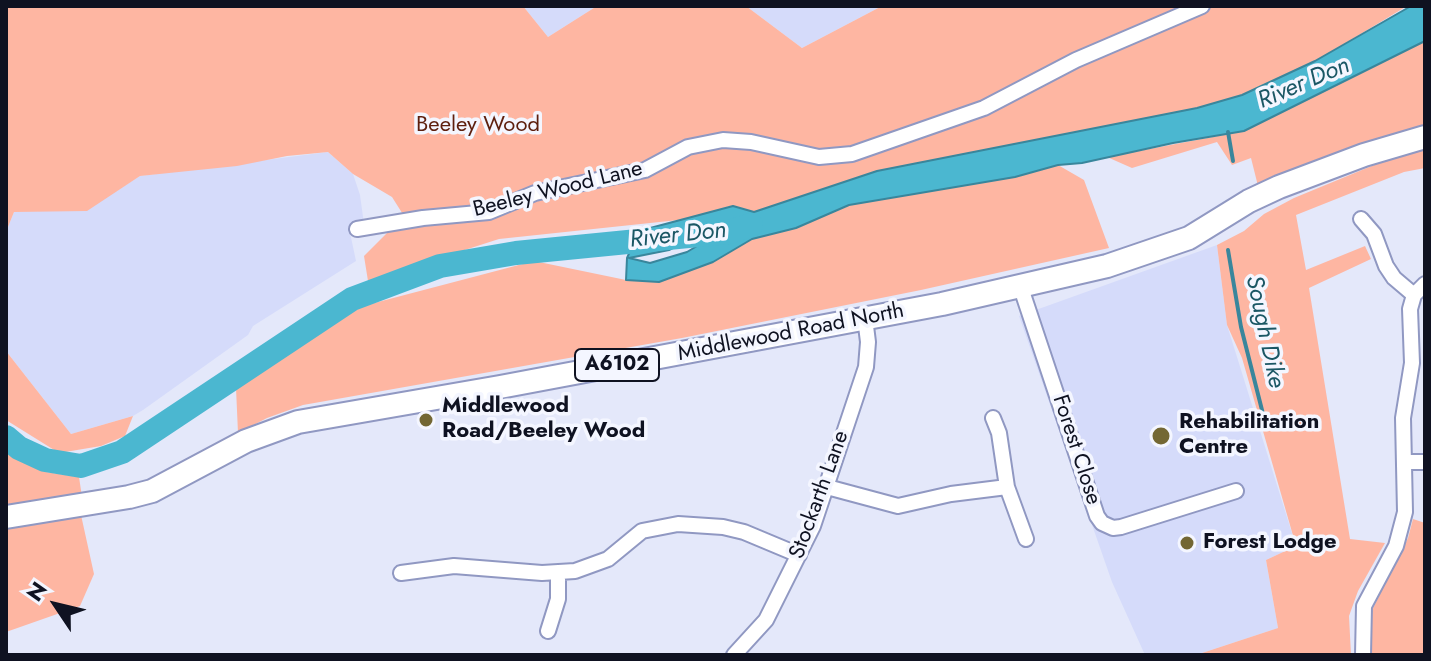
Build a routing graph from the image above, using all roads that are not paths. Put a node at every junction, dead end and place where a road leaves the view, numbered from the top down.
1 (1202, 6) edge
2 (1425, 137) edge
3 (1361, 219) dead end
4 (357, 229) dead end
5 (1021, 288) junction
6 (1419, 289) edge
7 (865, 318) junction
8 (993, 418) dead end
9 (1406, 462) junction
10 (1425, 462) edge
11 (827, 487) junction
12 (1007, 487) junction
13 (1236, 491) dead end
14 (6, 517) edge
15 (1026, 539) dead end
16 (799, 555) junction
17 (401, 573) dead end
18 (558, 574) junction
19 (548, 631) dead end
20 (734, 655) edge
21 (1363, 655) edge

1 - 4 street, Beeley Wood Lane
2 - 5 main road, Middlewood Road North / A6102
3 - 6 street
5 - 7 main road, Middlewood Road North / A6102
5 - 13 street, Forest Close
6 - 9 street
7 - 11 street, Stockarth Lane
7 - 14 main road, Middlewood Road North / A6102
8 - 12 street
9 - 10 street
9 - 21 street
11 - 12 street
11 - 16 street, Stockarth Lane
12 - 15 street
16 - 18 street
16 - 20 street, Stockarth Lane
17 - 18 street
18 - 19 street

